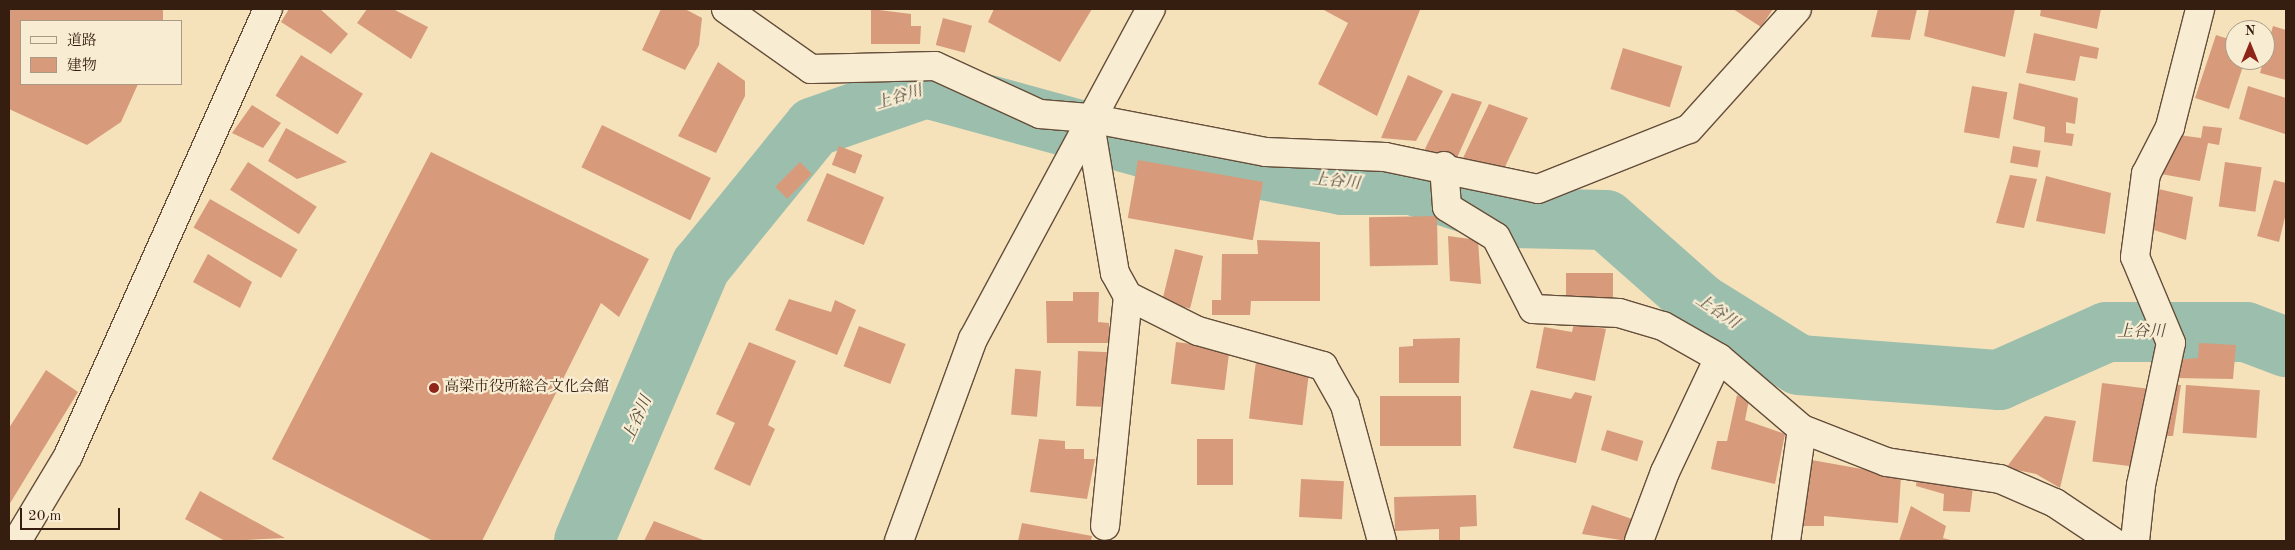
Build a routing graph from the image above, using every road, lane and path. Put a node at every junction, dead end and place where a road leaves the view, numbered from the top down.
1 (268, 9) edge
2 (726, 9) edge
3 (1151, 9) edge
4 (1797, 9) edge
5 (2200, 9) edge
6 (1089, 118) junction
7 (1444, 166) junction
8 (1128, 296) junction
9 (1719, 358) junction
10 (1802, 429) junction
11 (1105, 526) dead end
12 (17, 541) edge
13 (899, 541) edge
14 (1382, 541) edge
15 (1639, 541) edge
16 (1786, 541) edge
17 (2112, 541) edge
18 (2135, 541) edge

1 - 12 street
2 - 6 street
3 - 6 street
4 - 7 street
5 - 18 street
6 - 7 street
6 - 8 street
6 - 13 street
7 - 9 street
8 - 11 street
8 - 14 street
9 - 10 street
9 - 15 street
10 - 16 street
10 - 17 street

